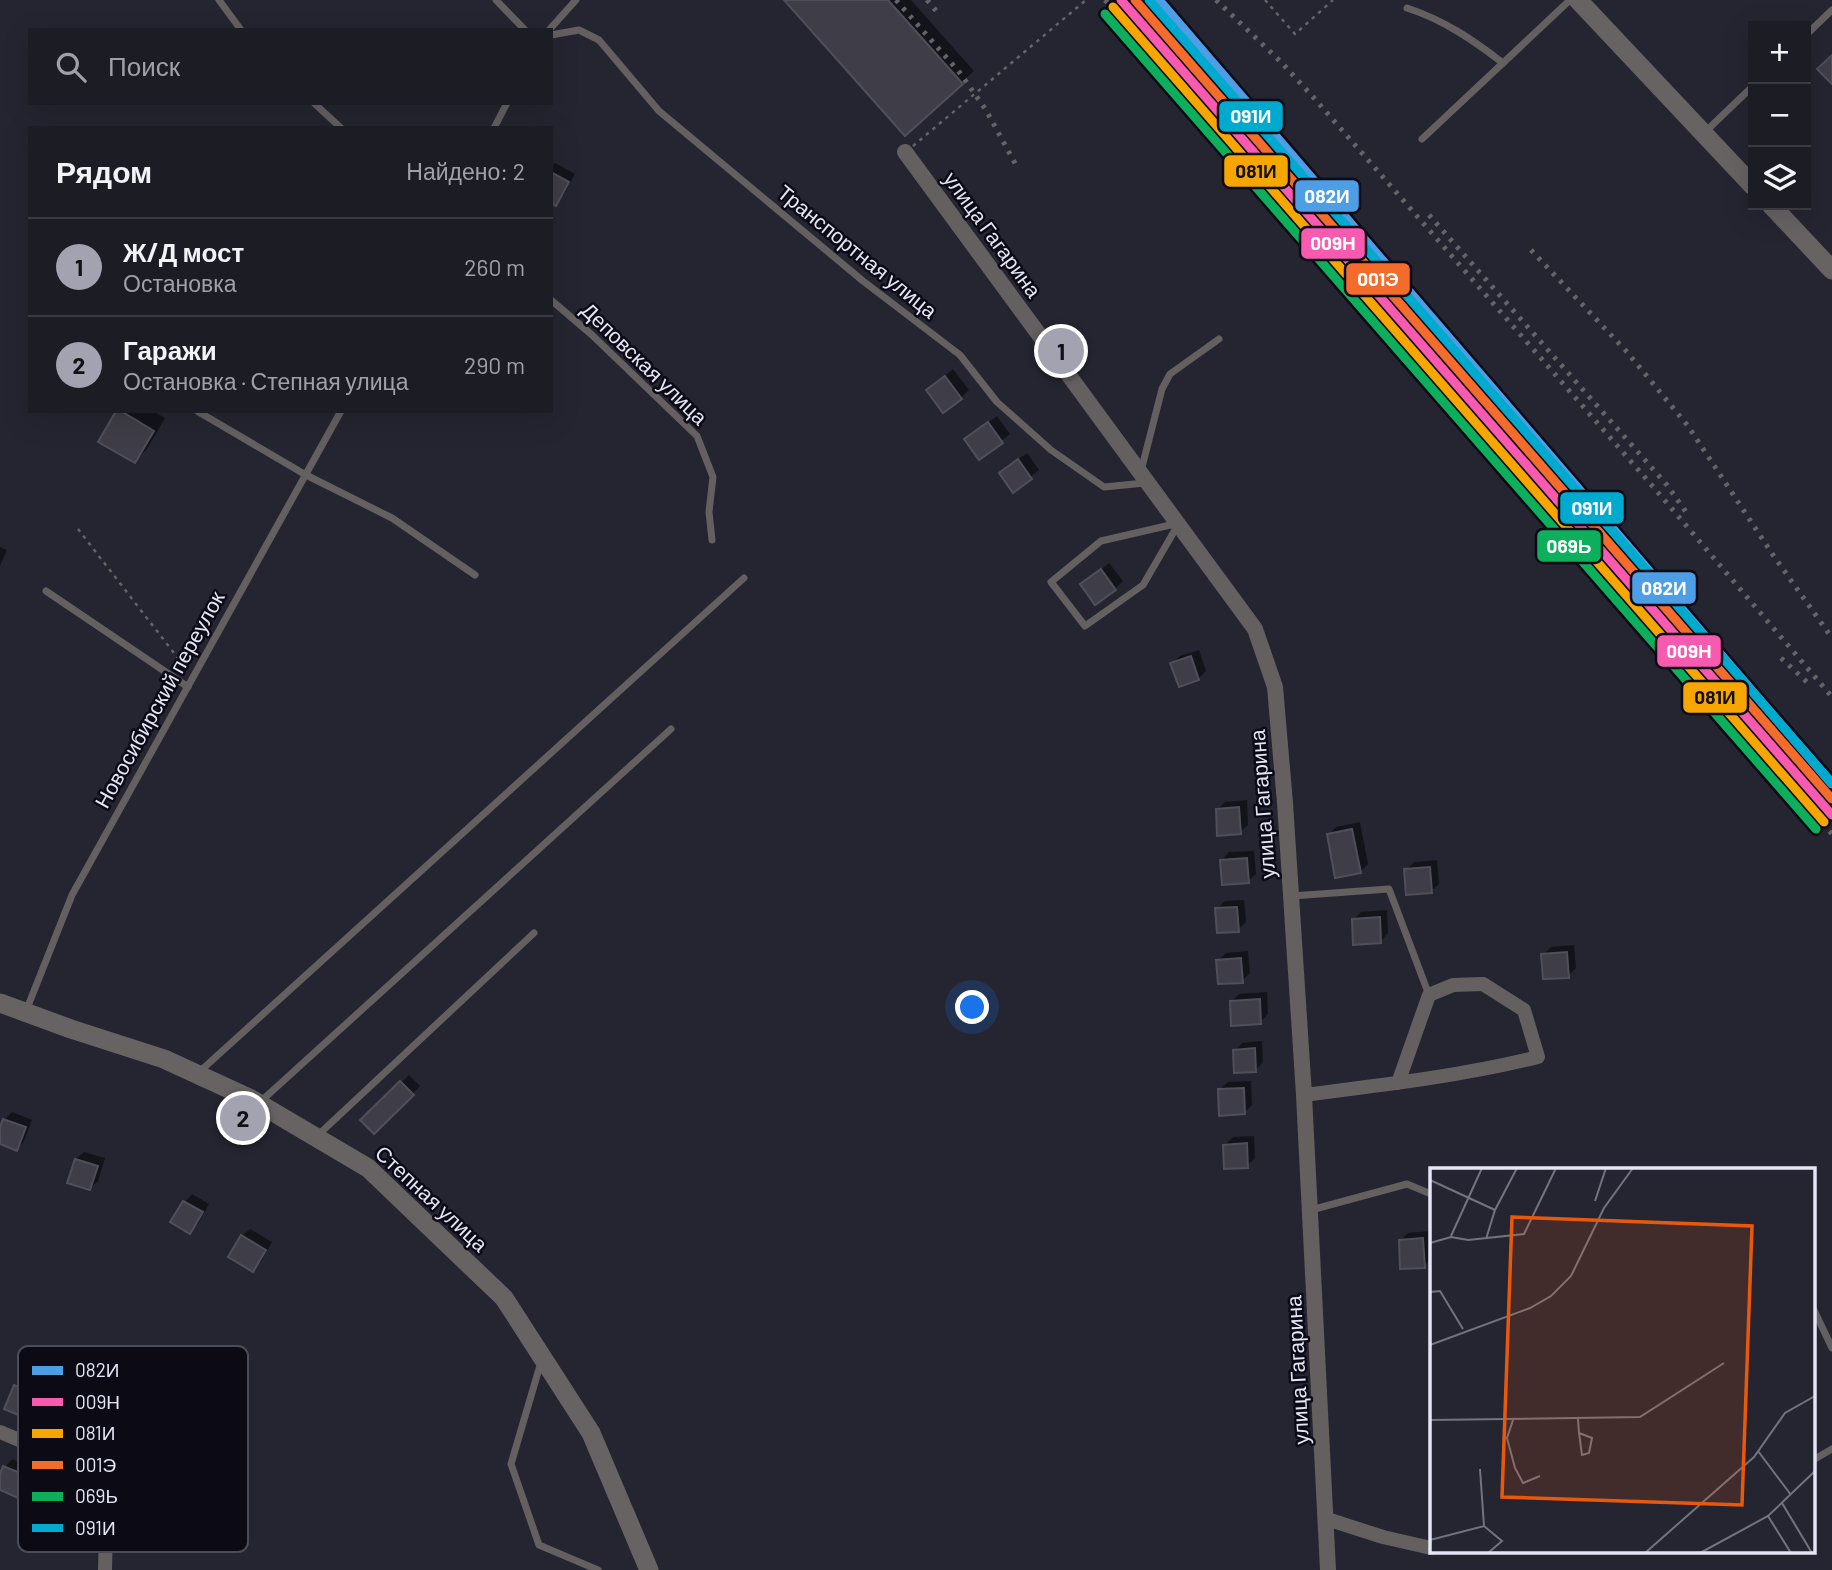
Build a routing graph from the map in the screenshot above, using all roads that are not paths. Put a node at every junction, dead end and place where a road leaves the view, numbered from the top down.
1 (219, 0) edge
2 (496, 0) edge
3 (576, 0) edge
4 (1570, 0) edge
5 (1578, 0) edge
6 (1407, 8) dead end
7 (1832, 10) edge
8 (240, 28) edge
9 (522, 28) edge
10 (551, 28) edge
11 (1811, 30) edge
12 (553, 35) edge
13 (1503, 63) junction
14 (1748, 91) edge
15 (316, 105) edge
16 (506, 105) edge
17 (339, 126) edge
18 (495, 126) edge
19 (1703, 134) junction
20 (1422, 139) dead end
21 (909, 149) road end
22 (1748, 181) edge
23 (1776, 210) edge
24 (1832, 270) edge
25 (553, 302) edge
26 (1219, 340) dead end
27 (200, 413) edge
28 (340, 413) edge
29 (306, 475) junction
30 (1145, 478) junction
31 (1179, 523) junction
32 (712, 540) dead end
33 (475, 575) dead end
34 (744, 578) dead end
35 (46, 591) dead end
36 (188, 687) junction
37 (671, 729) dead end
38 (1291, 896) junction
39 (534, 933) dead end
40 (1429, 995) junction
41 (0, 1003) edge
42 (26, 1012) junction
43 (197, 1074) junction
44 (1398, 1083) junction
45 (1304, 1095) junction
46 (259, 1104) junction
47 (316, 1137) junction
48 (1430, 1194) edge
49 (1311, 1210) junction
50 (1814, 1310) edge
51 (1832, 1348) edge
52 (543, 1358) junction
53 (0, 1432) edge
54 (18, 1440) edge
55 (1832, 1448) edge
56 (1814, 1459) edge
57 (1327, 1519) junction
58 (1430, 1548) edge
59 (105, 1552) edge
60 (105, 1570) edge
61 (598, 1570) edge
62 (649, 1570) edge
63 (1328, 1570) edge

1 - 8 lane
2 - 9 lane
3 - 10 lane
4 - 13 lane
5 - 19 main road
6 - 13 lane
7 - 11 lane
12 - 30 lane, Транспортная улица
13 - 20 lane
14 - 19 lane
15 - 17 lane
16 - 18 lane
19 - 22 main road
21 - 30 street, улица Гагарина
23 - 24 main road
25 - 32 lane, Деповская улица
26 - 30 lane
27 - 29 lane
28 - 29 lane, Новосибирский переулок
29 - 33 lane
29 - 36 lane, Новосибирский переулок
30 - 31 street, улица Гагарина
31 - 31 lane
31 - 38 street, улица Гагарина
34 - 43 lane
35 - 36 lane
36 - 42 lane, Новосибирский переулок
37 - 46 lane
38 - 40 lane
38 - 45 street, улица Гагарина
39 - 47 lane
40 - 44 street
40 - 44 street
41 - 42 main road, Степная улица
42 - 43 main road, Степная улица
43 - 46 main road, Степная улица
44 - 45 street
45 - 49 street, улица Гагарина
46 - 47 main road, Степная улица
47 - 52 main road, Степная улица
48 - 49 lane
49 - 57 street, улица Гагарина
50 - 51 lane
52 - 61 lane
52 - 62 main road, Степная улица
53 - 54 street
55 - 56 lane
57 - 58 street
57 - 63 street, улица Гагарина
59 - 60 street

